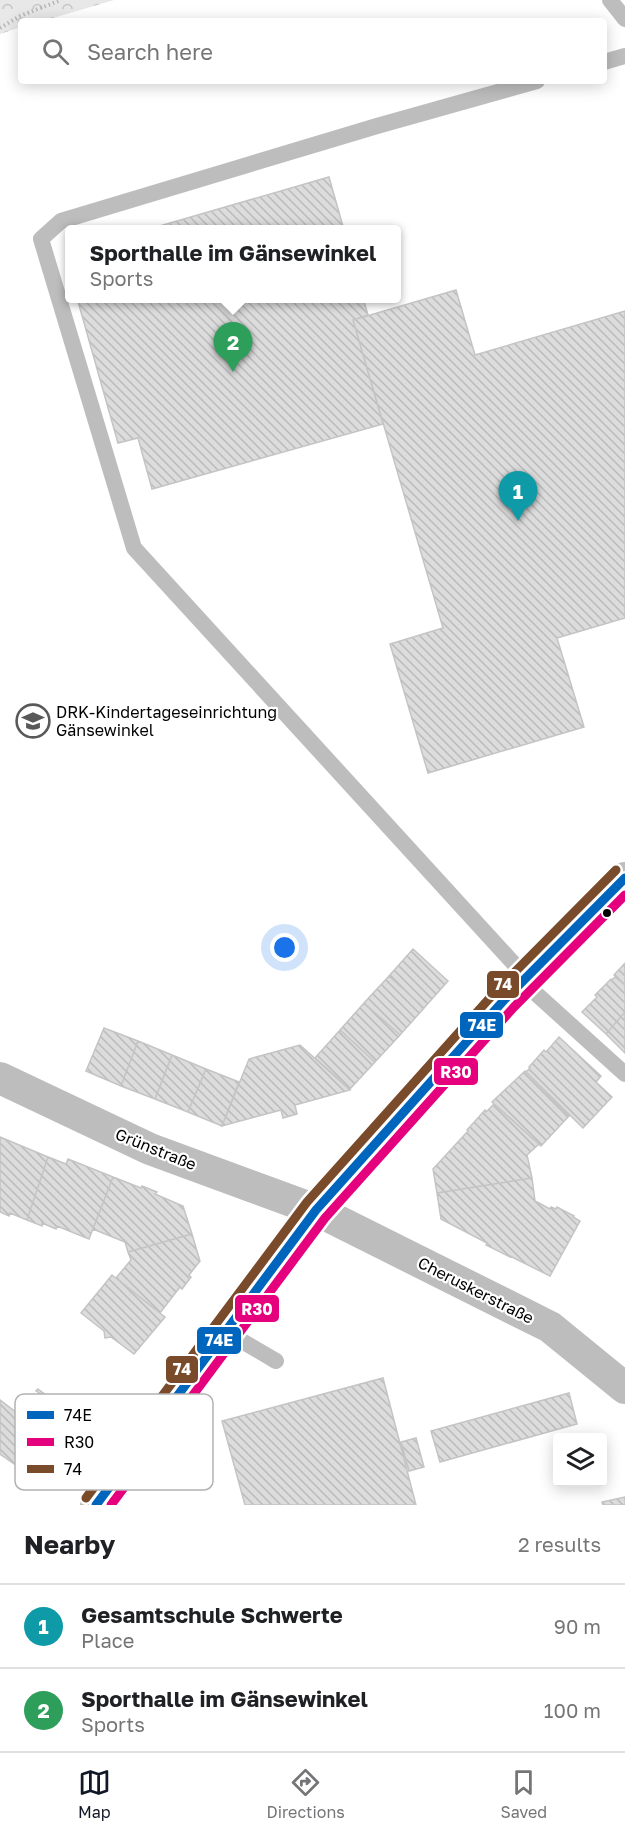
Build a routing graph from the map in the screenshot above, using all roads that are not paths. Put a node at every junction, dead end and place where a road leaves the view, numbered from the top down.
1 (609, 0) edge
2 (625, 19) edge
3 (625, 56) edge
4 (607, 61) edge
5 (526, 84) edge
6 (625, 878) edge
7 (524, 979) junction
8 (625, 1074) edge
9 (0, 1078) edge
10 (316, 1210) junction
11 (225, 1331) junction
12 (276, 1361) dead end
13 (625, 1388) edge
14 (178, 1394) edge
15 (107, 1490) edge
16 (96, 1505) edge

1 - 2 lane
3 - 4 lane
5 - 7 lane
6 - 7 street
7 - 8 lane
7 - 10 street
9 - 10 street, Grünstraße
10 - 11 street
10 - 13 street, Cheruskerstraße
11 - 12 lane
11 - 14 street
15 - 16 street

